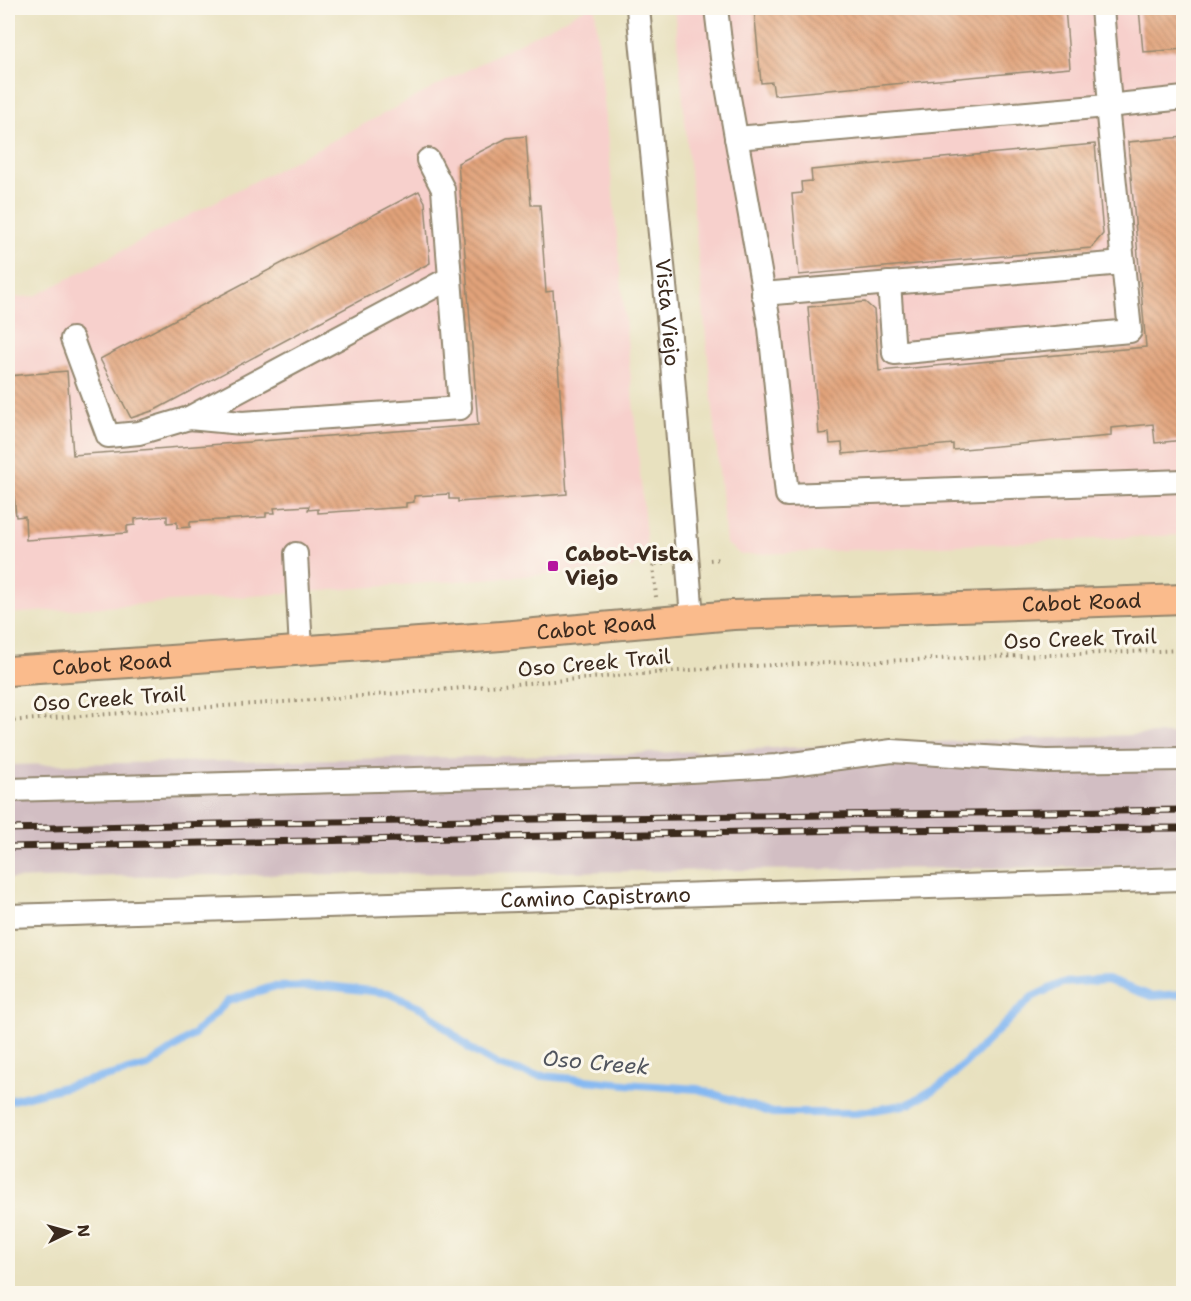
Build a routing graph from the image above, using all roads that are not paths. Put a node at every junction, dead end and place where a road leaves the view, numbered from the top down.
1 (638, 8) edge
2 (716, 8) edge
3 (1102, 8) edge
4 (1184, 98) edge
5 (1109, 106) junction
6 (736, 138) junction
7 (428, 160) dead end
8 (1123, 263) junction
9 (450, 278) junction
10 (889, 284) junction
11 (763, 294) junction
12 (72, 339) dead end
13 (189, 418) junction
14 (1184, 481) edge
15 (296, 554) dead end
16 (1184, 599) edge
17 (692, 618) junction
18 (301, 650) junction
19 (8, 671) edge
20 (1184, 759) edge
21 (8, 790) edge
22 (1184, 879) edge
23 (8, 916) edge

1 - 17 street, Vista Viejo
2 - 6 street
3 - 5 street
4 - 5 street
5 - 6 street
5 - 8 street
6 - 11 street
7 - 9 street
8 - 10 street
8 - 10 street
9 - 13 street
9 - 13 street
10 - 11 street
11 - 14 street
12 - 13 street
15 - 18 street
16 - 17 main road, Cabot Road
17 - 18 main road, Cabot Road
18 - 19 main road, Cabot Road
20 - 21 street
22 - 23 street, Camino Capistrano

